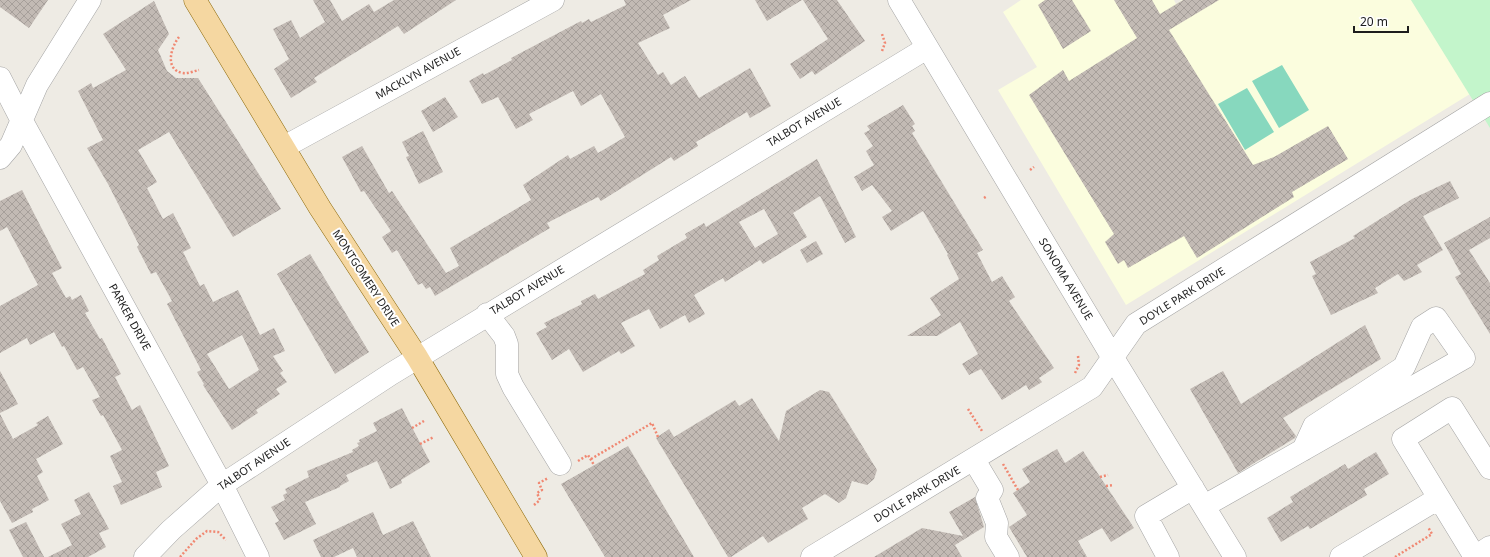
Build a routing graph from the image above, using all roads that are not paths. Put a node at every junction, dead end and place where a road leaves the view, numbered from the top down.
1 (90, 0) edge
2 (195, 0) edge
3 (552, 0) edge
4 (899, 0) edge
5 (927, 48) junction
6 (0, 78) edge
7 (1490, 103) edge
8 (22, 121) junction
9 (284, 147) junction
10 (0, 158) edge
11 (487, 314) junction
12 (417, 357) junction
13 (1113, 358) junction
14 (1303, 450) junction
15 (974, 460) junction
16 (560, 464) dead end
17 (1490, 468) edge
18 (222, 484) junction
19 (1199, 497) junction
20 (1439, 498) junction
21 (1490, 547) edge
22 (535, 556) edge
23 (145, 557) edge
24 (258, 557) edge
25 (812, 557) edge
26 (1008, 557) edge
27 (1168, 557) edge
28 (1235, 557) edge
29 (1341, 557) edge

1 - 8 street
2 - 9 main road, MONTGOMERY DRIVE
3 - 9 street, MACKLYN AVENUE
4 - 5 street, SONOMA AVENUE
5 - 11 street, TALBOT AVENUE
5 - 13 street, SONOMA AVENUE
6 - 8 street, PARKER DRIVE
7 - 13 street, DOYLE PARK DRIVE
8 - 10 street
8 - 18 street, PARKER DRIVE
9 - 12 main road, MONTGOMERY DRIVE
11 - 12 street, TALBOT AVENUE
11 - 16 street
12 - 18 street, TALBOT AVENUE
12 - 22 main road, MONTGOMERY DRIVE
13 - 15 street, DOYLE PARK DRIVE
13 - 19 street, SONOMA AVENUE
14 - 14 street
14 - 19 street
15 - 25 street, DOYLE PARK DRIVE
15 - 26 street
17 - 20 street
18 - 23 street, TALBOT AVENUE
18 - 24 street, PARKER DRIVE
19 - 27 street
19 - 28 street, SONOMA AVENUE
20 - 21 street
20 - 29 street

